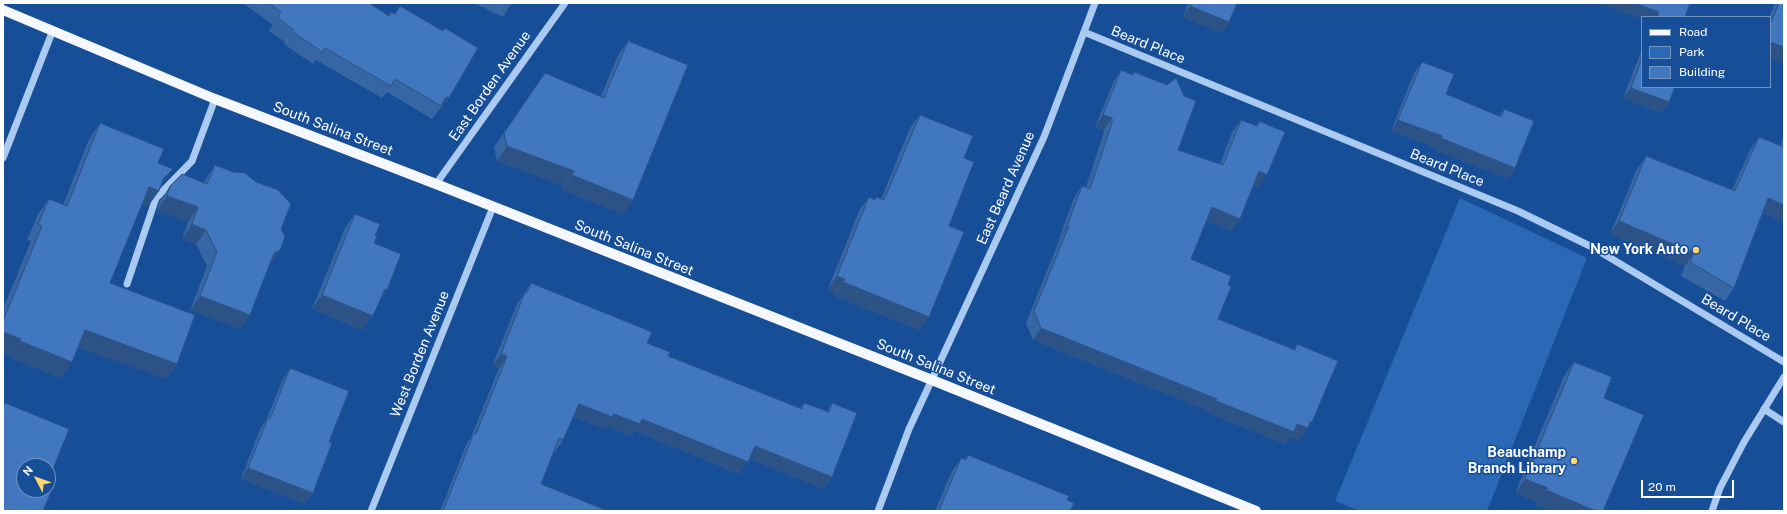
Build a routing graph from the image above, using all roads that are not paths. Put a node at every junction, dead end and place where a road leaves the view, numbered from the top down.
1 (565, 3) edge
2 (1095, 3) edge
3 (3, 10) edge
4 (53, 30) junction
5 (1084, 32) junction
6 (215, 99) junction
7 (3, 158) edge
8 (436, 184) junction
9 (493, 207) junction
10 (127, 284) dead end
11 (1784, 362) edge
12 (1784, 377) edge
13 (932, 380) junction
14 (1764, 409) junction
15 (1784, 422) edge
16 (371, 511) edge
17 (878, 511) edge
18 (1256, 511) edge
19 (1712, 511) edge

1 - 8 street, East Borden Avenue
2 - 5 street, East Beard Avenue
3 - 4 main road, South Salina Street
4 - 6 main road, South Salina Street
4 - 7 street
5 - 11 street, Beard Place
5 - 13 street, East Beard Avenue
6 - 8 main road, South Salina Street
6 - 10 street
8 - 9 main road, South Salina Street
9 - 13 main road, South Salina Street
9 - 16 street, West Borden Avenue
12 - 14 street
13 - 17 street, East Beard Avenue
13 - 18 main road, South Salina Street
14 - 15 street
14 - 19 street

